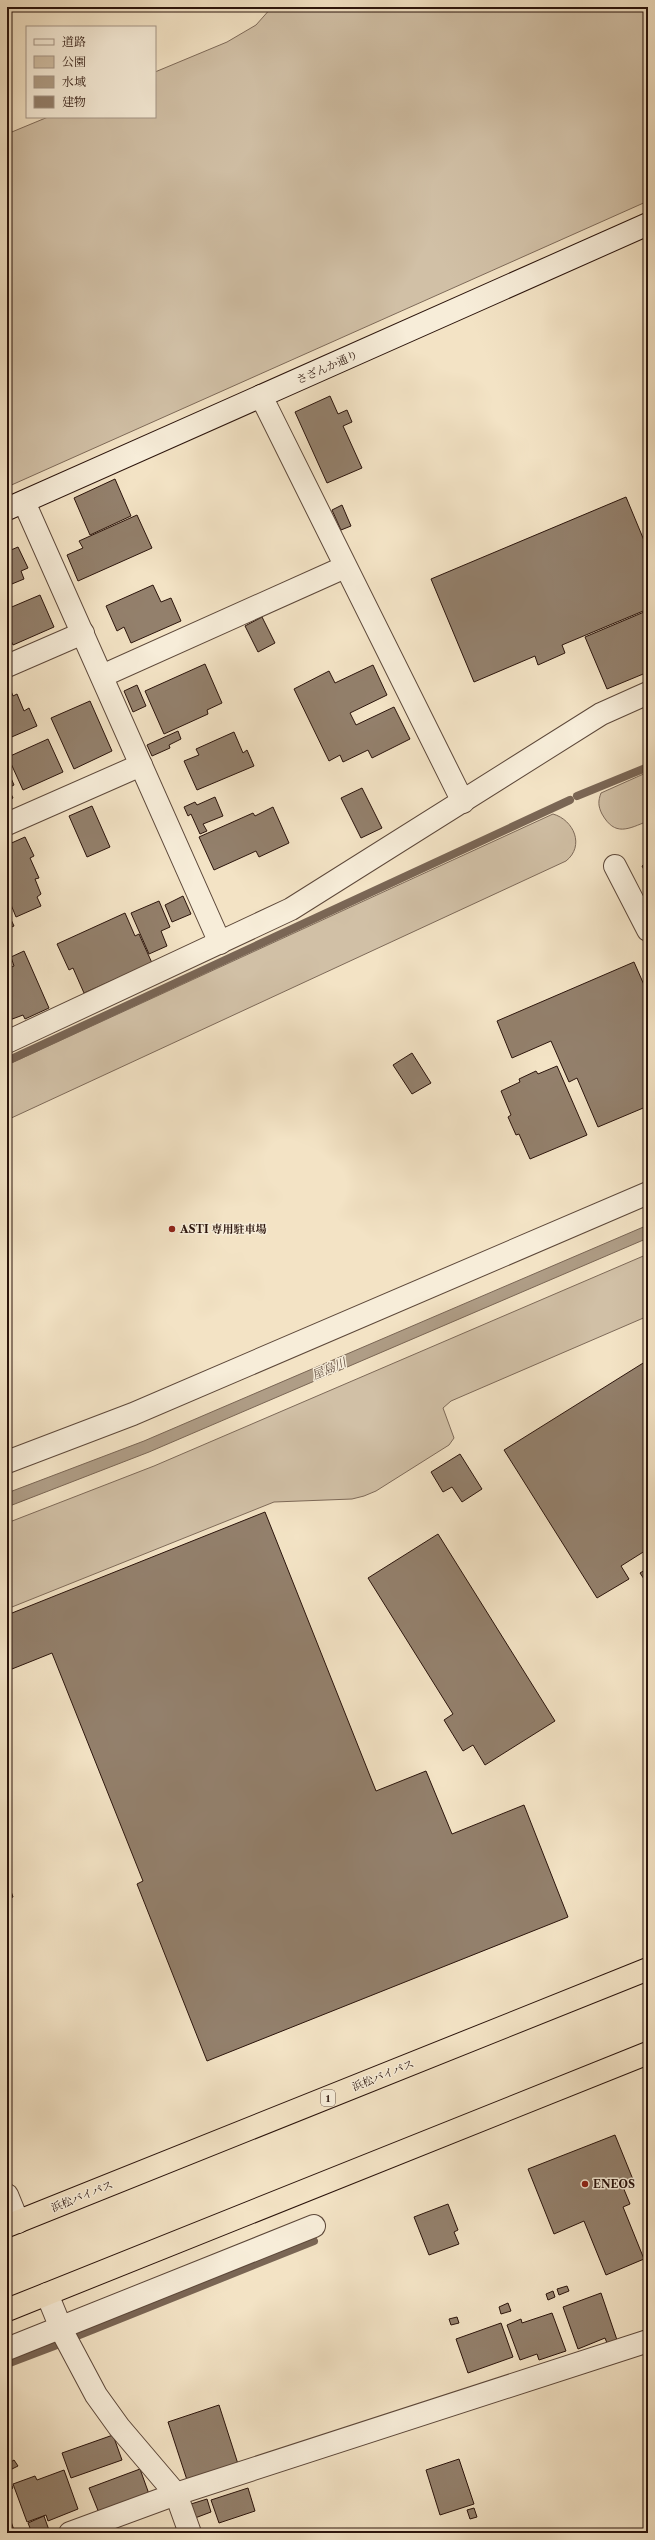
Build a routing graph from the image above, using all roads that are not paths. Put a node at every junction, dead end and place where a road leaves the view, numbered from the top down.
1 (648, 224) edge
2 (261, 396) junction
3 (16, 505) edge
4 (345, 567) junction
5 (82, 633) junction
6 (7, 666) edge
7 (102, 676) junction
8 (648, 693) edge
9 (141, 765) junction
10 (463, 802) junction
11 (7, 824) edge
12 (615, 866) dead end
13 (648, 930) edge
14 (220, 943) junction
15 (7, 1042) edge
16 (648, 1193) edge
17 (7, 1462) edge
18 (648, 1970) edge
19 (648, 2053) edge
20 (7, 2195) edge
21 (12, 2224) edge
22 (314, 2226) dead end
23 (47, 2294) junction
24 (7, 2310) edge
25 (60, 2327) junction
26 (648, 2342) edge
27 (7, 2349) edge
28 (176, 2494) junction
29 (70, 2533) edge
30 (190, 2533) edge

1 - 2 street, さざんか通り
2 - 3 street, さざんか通り
2 - 4 street
3 - 5 street
4 - 7 street
4 - 10 street
5 - 6 street
5 - 7 street
7 - 9 street
8 - 10 street
9 - 11 street
9 - 14 street
10 - 14 street
12 - 13 street
14 - 15 street
16 - 17 street
18 - 21 highway, 浜松バイパス / 1
19 - 23 highway
20 - 21 street
22 - 25 street
23 - 24 highway
23 - 25 street
25 - 27 street
25 - 28 street
26 - 28 street
28 - 29 street
28 - 30 street

